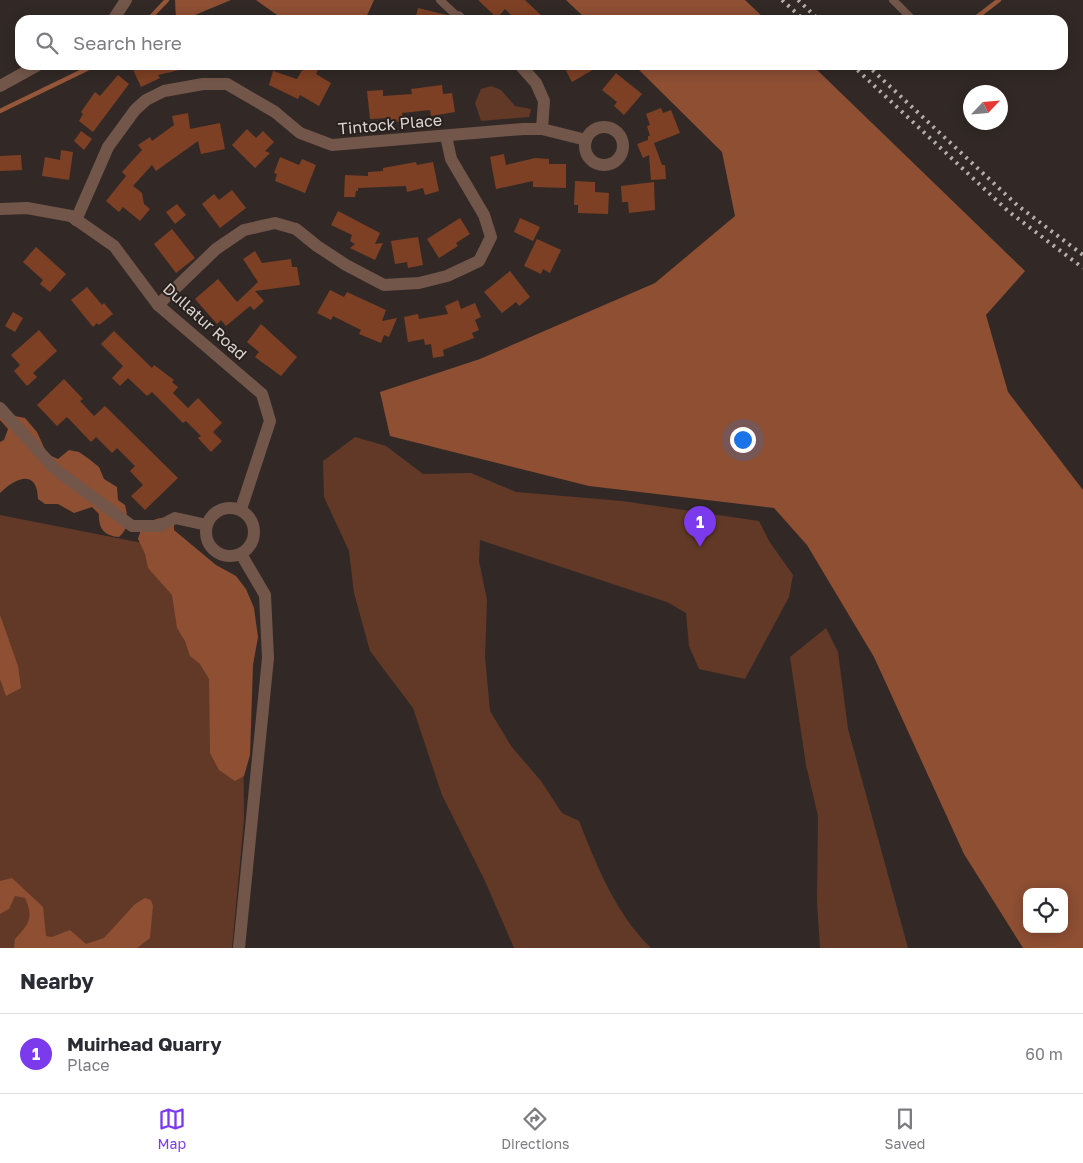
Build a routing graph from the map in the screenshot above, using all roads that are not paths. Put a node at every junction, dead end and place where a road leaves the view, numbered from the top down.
1 (126, 0) edge
2 (440, 0) edge
3 (893, 0) edge
4 (116, 15) edge
5 (456, 15) edge
6 (908, 15) edge
7 (29, 70) edge
8 (524, 70) edge
9 (0, 86) edge
10 (542, 129) junction
11 (446, 136) junction
12 (586, 140) dead end
13 (0, 210) edge
14 (76, 220) junction
15 (158, 305) junction
16 (0, 408) edge
17 (240, 509) junction
18 (207, 525) junction
19 (241, 554) junction
20 (239, 948) edge

1 - 4 street
2 - 5 lane
3 - 6 lane
7 - 9 street
8 - 10 street
10 - 11 street, Tintock Place
10 - 12 street, Tintock Place
11 - 14 street, Tintock Place
11 - 15 street
13 - 14 street, Dullatur Road
14 - 15 street, Dullatur Road
15 - 17 street, Dullatur Road
16 - 18 street
17 - 18 street
17 - 19 street
18 - 19 street
19 - 20 street

